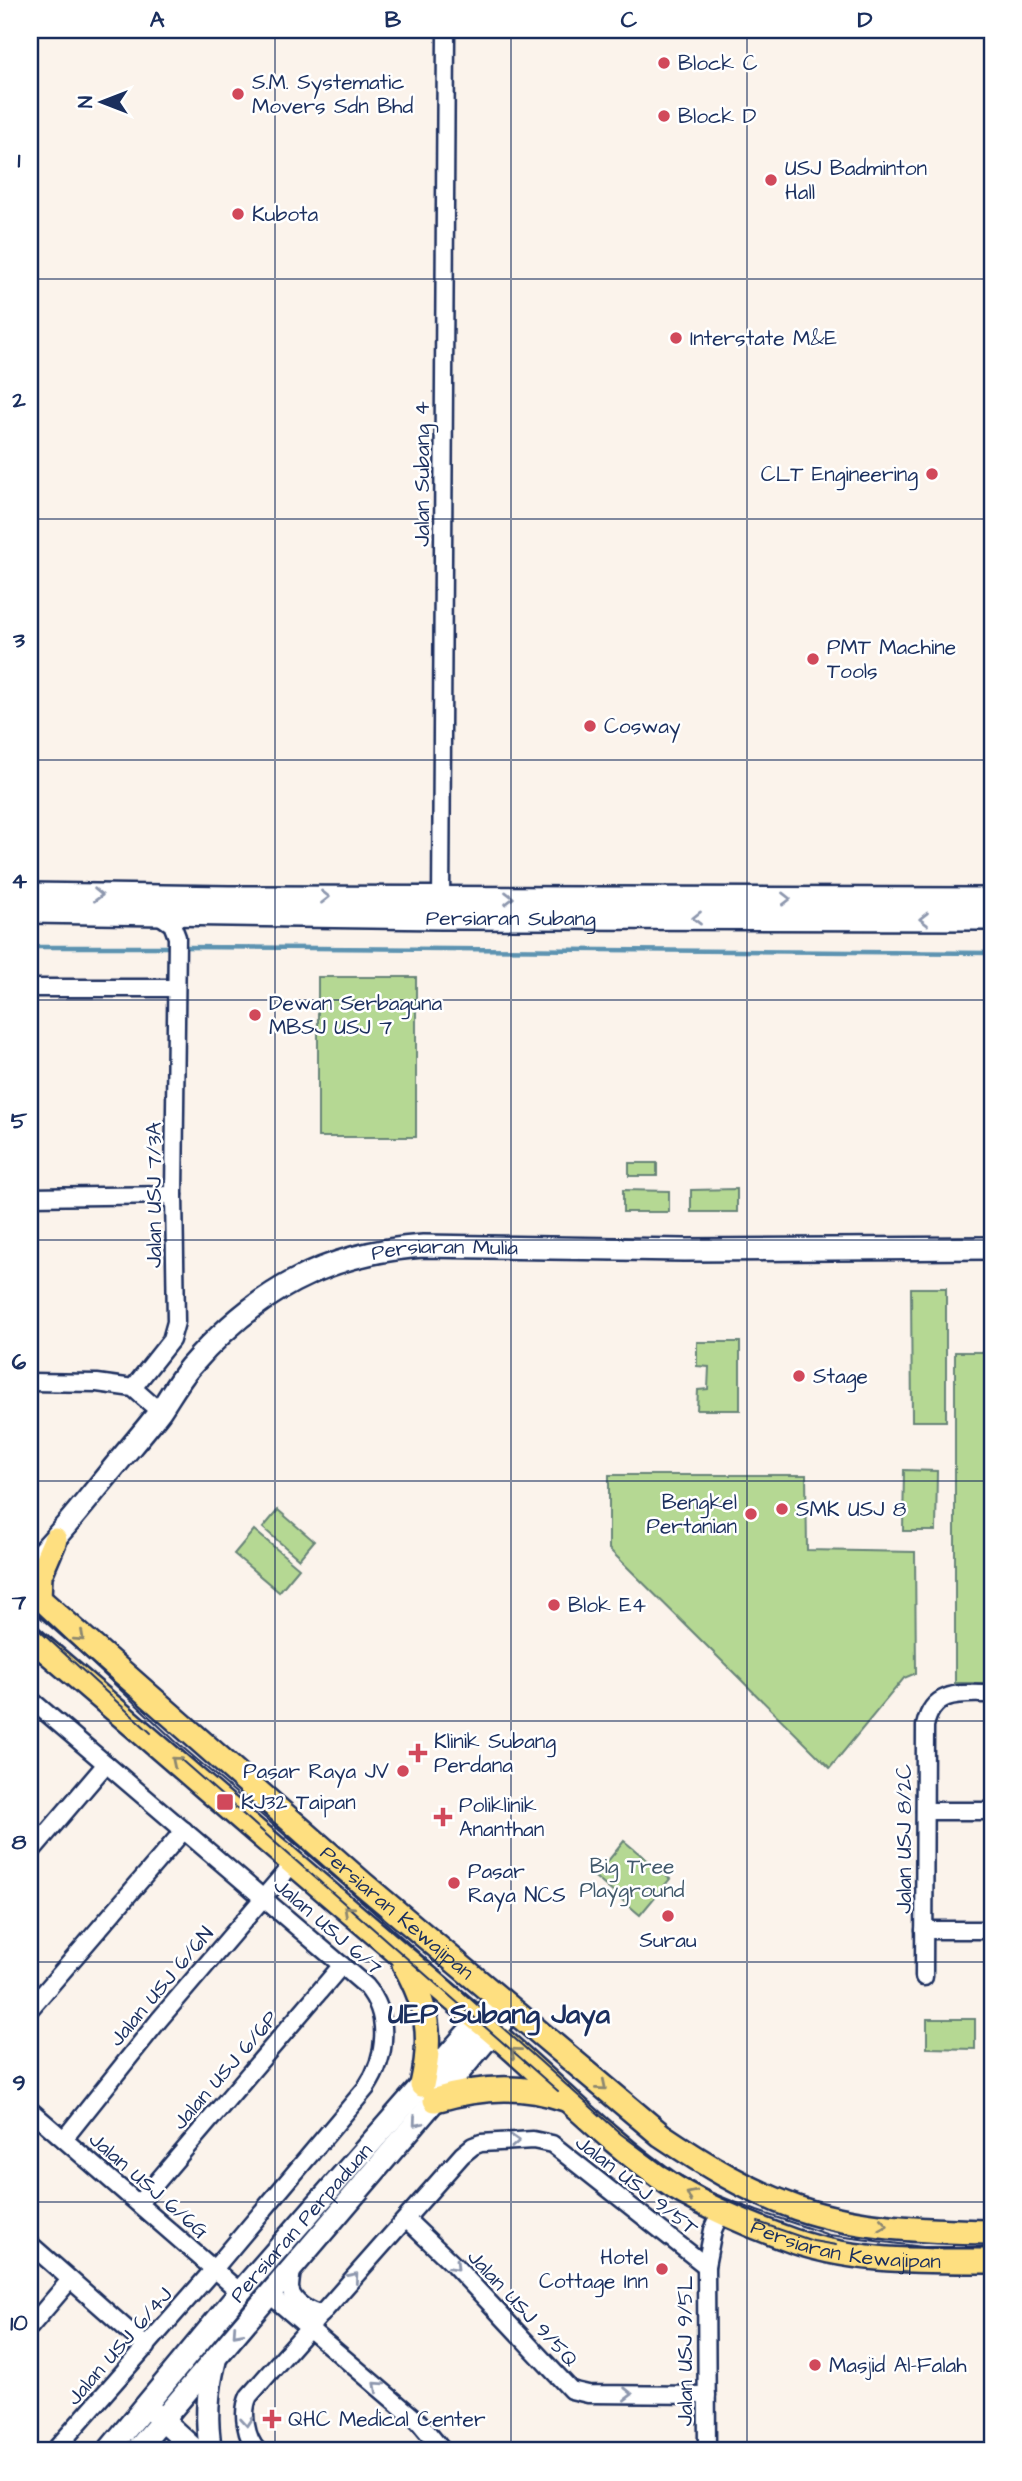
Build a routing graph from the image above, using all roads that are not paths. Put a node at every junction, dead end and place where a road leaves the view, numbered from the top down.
1 (446, 30) edge
2 (30, 894) edge
3 (992, 899) edge
4 (441, 908) junction
5 (30, 912) edge
6 (155, 913) junction
7 (212, 914) junction
8 (992, 919) edge
9 (177, 937) junction
10 (30, 988) edge
11 (175, 988) junction
12 (173, 1195) junction
13 (30, 1197) edge
14 (992, 1248) edge
15 (30, 1382) edge
16 (133, 1388) junction
17 (159, 1411) junction
18 (55, 1540) junction
19 (30, 1550) edge
20 (30, 1564) edge
21 (34, 1596) edge
22 (30, 1637) edge
23 (992, 1694) edge
24 (30, 1700) edge
25 (106, 1764) junction
26 (925, 1811) junction
27 (992, 1811) edge
28 (184, 1830) junction
29 (30, 1853) edge
30 (294, 1862) junction
31 (263, 1898) junction
32 (924, 1930) junction
33 (992, 1930) edge
34 (400, 1956) junction
35 (342, 1965) junction
36 (924, 1977) dead end
37 (505, 2004) junction
38 (30, 2009) edge
39 (486, 2026) junction
40 (429, 2092) junction
41 (571, 2102) junction
42 (30, 2110) edge
43 (64, 2139) junction
44 (139, 2203) junction
45 (722, 2210) junction
46 (406, 2219) junction
47 (992, 2232) edge
48 (30, 2244) edge
49 (992, 2261) edge
50 (706, 2266) junction
51 (215, 2269) junction
52 (292, 2271) junction
53 (70, 2280) junction
54 (240, 2292) junction
55 (270, 2295) junction
56 (322, 2314) junction
57 (30, 2327) edge
58 (309, 2329) junction
59 (147, 2347) junction
60 (216, 2356) junction
61 (706, 2395) junction
62 (154, 2413) junction
63 (144, 2441) edge
64 (54, 2451) edge
65 (108, 2451) edge
66 (196, 2451) edge
67 (211, 2451) edge
68 (258, 2451) edge
69 (443, 2451) edge
70 (707, 2451) edge

1 - 4 street, Jalan Subang 4
2 -> 4 street, Persiaran Subang
4 -> 3 street, Persiaran Subang
4 - 7 street, Persiaran Subang
8 -> 4 street, Persiaran Subang
5 - 6 street, Persiaran Subang
6 - 7 street, Persiaran Subang
6 - 9 street
7 - 9 street
9 - 11 street, Jalan USJ 7/3A
10 - 11 street
11 - 12 street, Jalan USJ 7/3A
12 - 13 street
12 - 16 street, Jalan USJ 7/3A
14 - 17 street, Persiaran Mulia
15 - 16 street
16 - 17 street
17 - 18 street, Persiaran Mulia
18 - 19 main road
18 - 20 street, Persiaran Mulia
18 - 21 main road
21 -> 37 main road, Persiaran Kewajipan
30 -> 22 main road, Persiaran Kewajipan
23 - 26 street, Jalan USJ 8/2C
24 - 25 street, Jalan USJ 6/7
25 - 28 street, Jalan USJ 6/7
25 - 29 street
26 - 27 street
26 - 32 street, Jalan USJ 8/2C
28 - 31 street, Jalan USJ 6/7
28 - 38 street
30 - 31 street, Jalan USJ 6/6N
34 -> 30 main road, Persiaran Kewajipan
31 - 35 street, Jalan USJ 6/7
31 - 43 street, Jalan USJ 6/6N
32 - 33 street
32 - 36 street, Jalan USJ 8/2C
34 - 39 main road, Persiaran Kewajipan
34 - 40 main road
35 - 44 street, Jalan USJ 6/6P
35 - 51 street, Jalan USJ 6/7
37 - 39 street, Persiaran Perpaduan
37 -> 47 main road, Persiaran Kewajipan
39 - 40 street, Persiaran Perpaduan
41 -> 39 main road, Persiaran Kewajipan
40 - 41 main road
40 -> 52 street, Persiaran Perpaduan
40 - 54 street, Persiaran Perpaduan
45 -> 41 main road, Persiaran Kewajipan
42 - 43 street, Jalan USJ 6/6G
43 - 44 street, Jalan USJ 6/6G
44 - 51 street, Jalan USJ 6/6G
45 - 49 main road, Persiaran Kewajipan
45 - 50 street, Jalan USJ 9/5L
46 -> 50 street, Jalan USJ 9/5T
56 -> 46 street, Jalan USJ 9/5T
46 -> 61 street, Jalan USJ 9/5Q
48 - 53 street
50 - 61 street, Jalan USJ 9/5L
51 - 54 street, Jalan USJ 6/6G
51 - 59 street, Jalan USJ 6/4J
52 - 55 street, Persiaran Perpaduan
52 - 56 street
53 - 57 street
53 - 59 street
54 - 62 street, Persiaran Perpaduan
55 - 58 street
55 -> 60 street, Persiaran Perpaduan
56 - 58 street, Jalan USJ 9/5T
58 -> 68 street, Jalan USJ 9/5T
69 -> 58 street
59 - 64 street, Jalan USJ 6/4J
60 - 62 street, Persiaran Perpaduan
60 - 67 street
61 - 70 street, Jalan USJ 9/5L
62 - 63 street, Persiaran Perpaduan
62 - 66 street
63 - 65 street, Persiaran Perpaduan

